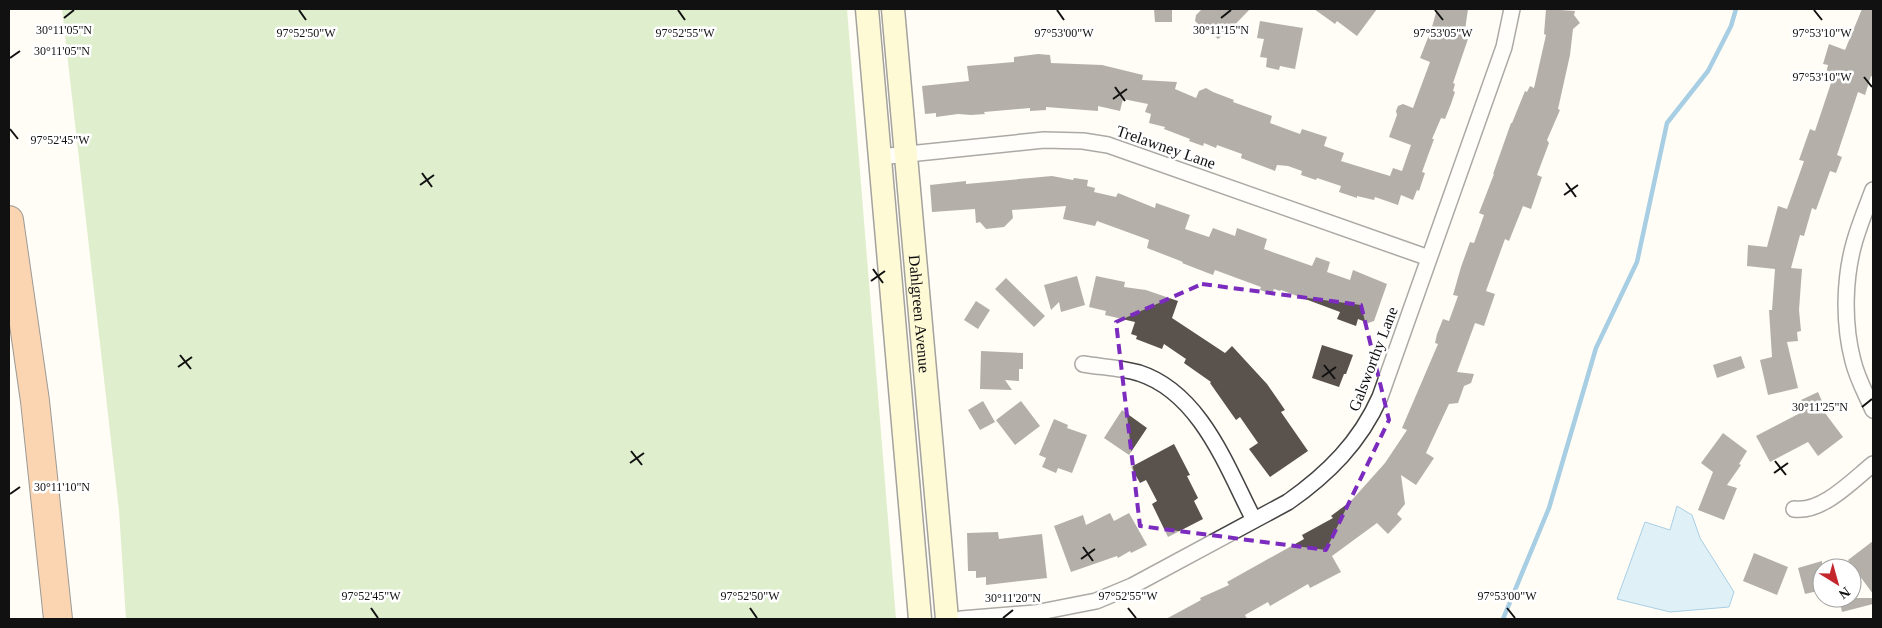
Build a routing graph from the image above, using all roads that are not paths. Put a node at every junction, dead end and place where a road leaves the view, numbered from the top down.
1 (867, 9) edge
2 (893, 9) edge
3 (1512, 9) edge
4 (905, 154) junction
5 (879, 157) junction
6 (1873, 190) edge
7 (9, 220) edge
8 (1429, 258) junction
9 (1083, 364) dead end
10 (1873, 410) edge
11 (1873, 464) edge
12 (1794, 509) dead end
13 (1254, 520) junction
14 (58, 619) edge
15 (920, 619) edge
16 (947, 619) edge
17 (961, 619) edge

1 - 5 street, Dahlgreen Avenue
2 - 4 street, Dahlgreen Avenue
3 - 8 street, Galsworthy Lane
4 - 5 street, Trelawney Lane
4 - 8 street, Trelawney Lane
4 - 16 street, Dahlgreen Avenue
5 - 15 street, Dahlgreen Avenue
6 - 10 street
7 - 14 highway
8 - 13 street, Galsworthy Lane
9 - 13 street
11 - 12 street
13 - 17 street, Galsworthy Lane

